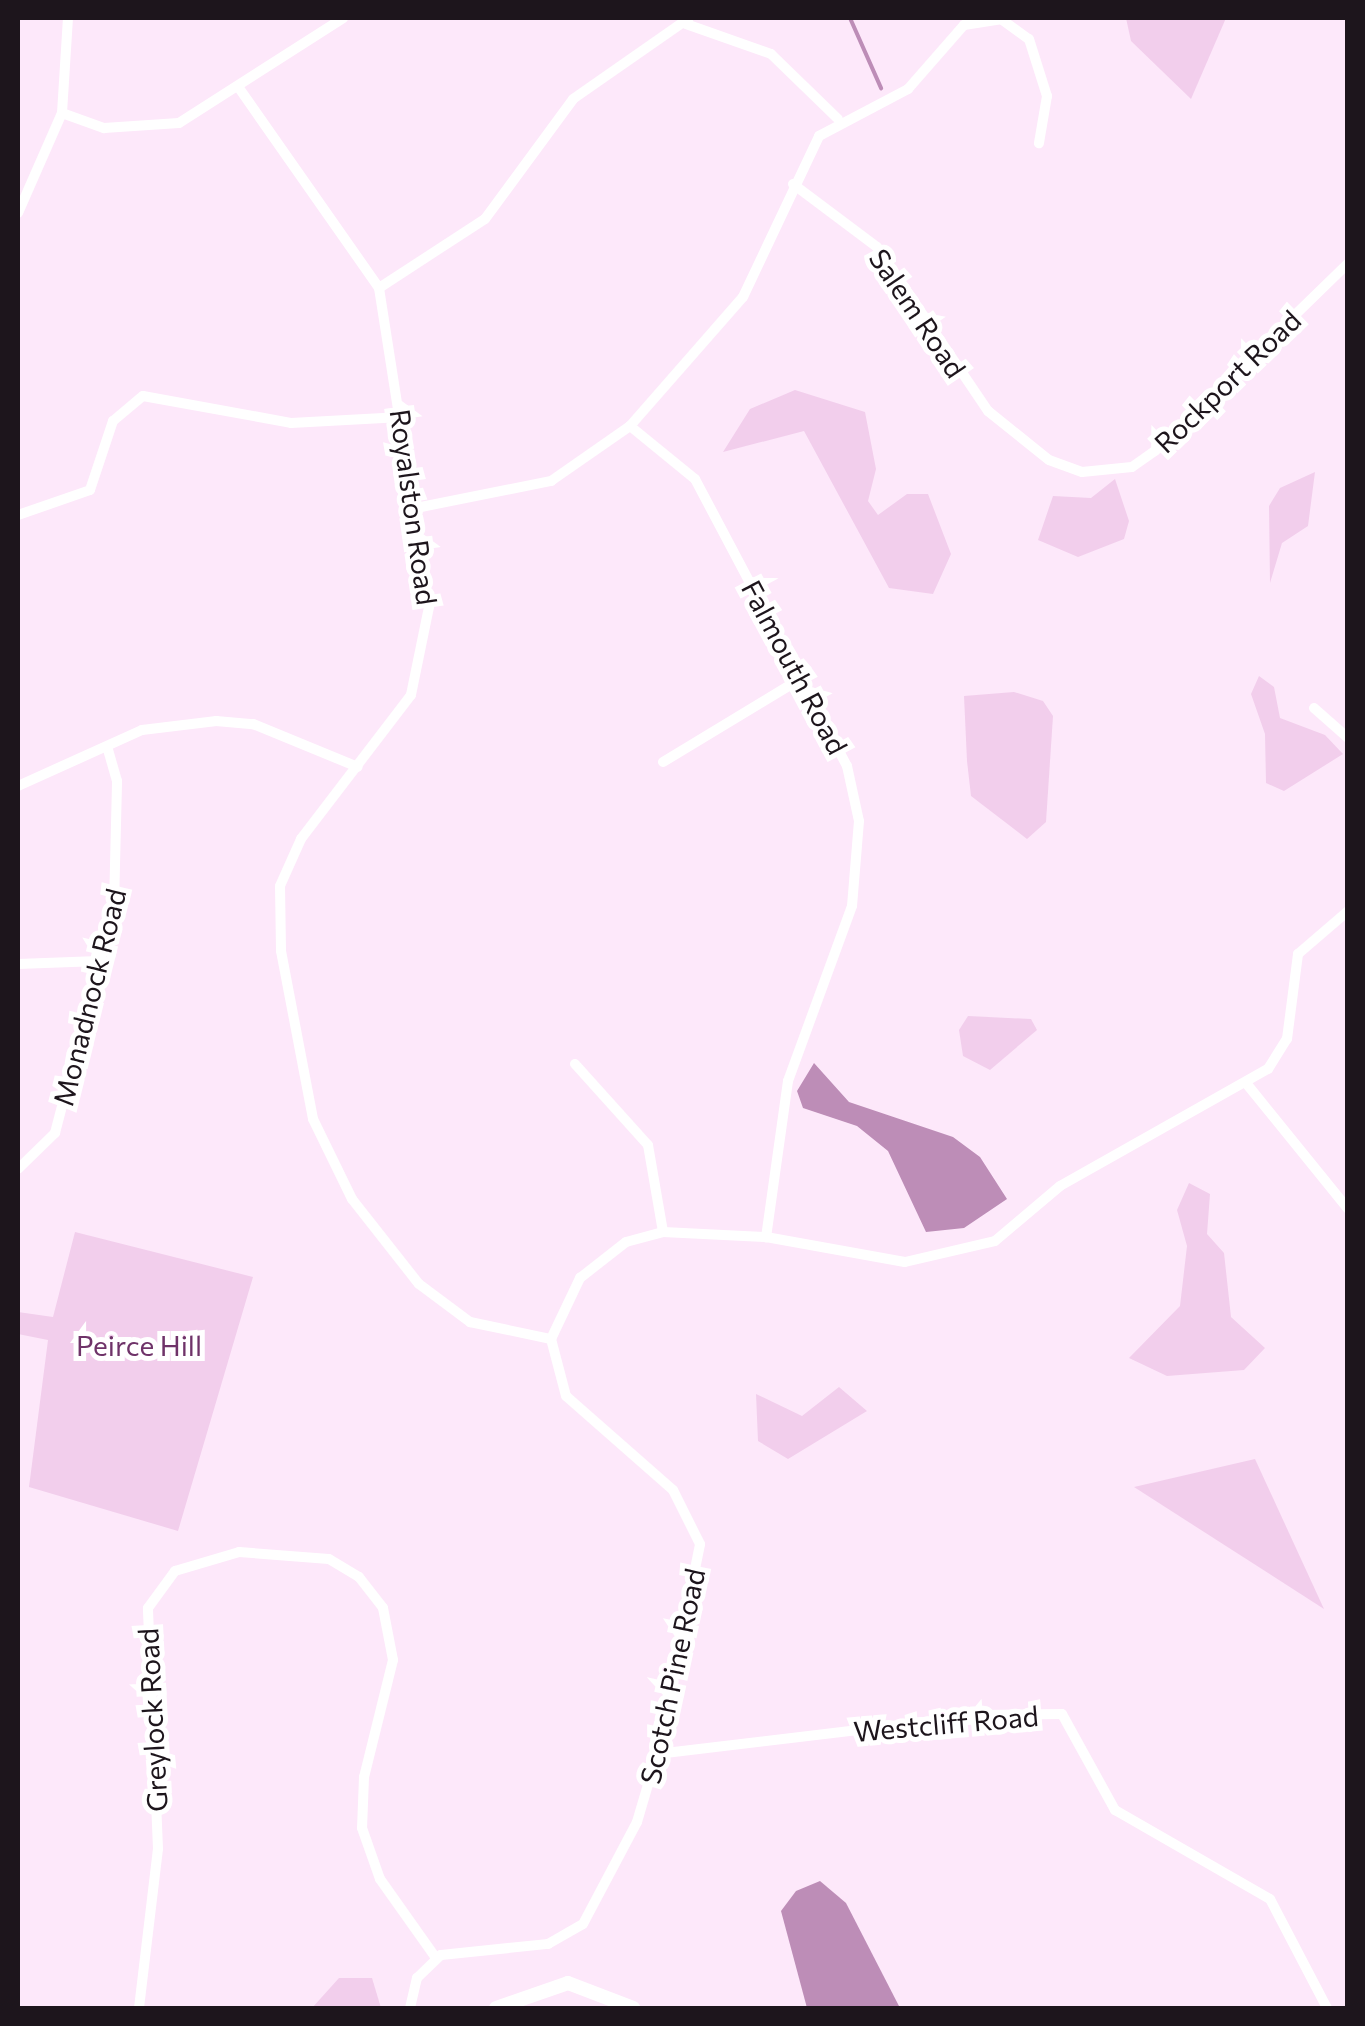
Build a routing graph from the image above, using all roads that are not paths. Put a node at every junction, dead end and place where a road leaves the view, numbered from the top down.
1 (68, 18) edge
2 (343, 18) edge
3 (688, 21) edge
4 (239, 88) junction
5 (62, 113) junction
6 (838, 119) junction
7 (1039, 143) dead end
8 (792, 184) junction
9 (18, 214) edge
10 (1348, 263) edge
11 (379, 288) junction
12 (402, 417) junction
13 (630, 426) junction
14 (1037, 451) joint
15 (416, 508) junction
16 (18, 516) edge
17 (800, 679) junction
18 (1314, 708) dead end
19 (1348, 738) edge
20 (107, 748) junction
21 (663, 762) dead end
22 (358, 767) junction
23 (18, 786) edge
24 (1348, 910) edge
25 (99, 961) junction
26 (18, 964) edge
27 (575, 1064) dead end
28 (1246, 1084) junction
29 (18, 1169) edge
30 (1348, 1209) edge
31 (663, 1232) junction
32 (766, 1237) junction
33 (551, 1340) junction
34 (657, 1754) junction
35 (436, 1958) junction
36 (139, 2008) edge
37 (410, 2008) edge
38 (496, 2008) edge
39 (633, 2008) edge
40 (1327, 2008) edge

1 - 5 street
2 - 4 street
3 - 6 street
3 - 11 street
4 - 5 street
4 - 11 street, Royalston Road
5 - 9 street
6 - 7 street
6 - 8 street
8 - 13 street
8 - 14 street, Salem Road
10 - 14 street, Rockport Road
11 - 12 street, Royalston Road
12 - 15 street, Royalston Road
12 - 16 street
13 - 15 street
13 - 17 street, Falmouth Road
15 - 22 street, Royalston Road
17 - 21 street
17 - 32 street, Falmouth Road
18 - 19 street
20 - 22 street
20 - 23 street
20 - 25 street, Monadnock Road
22 - 33 street, Royalston Road
24 - 28 street
25 - 26 street
25 - 29 street, Monadnock Road
27 - 31 street
28 - 30 street
28 - 32 street
31 - 32 street
31 - 33 street
33 - 34 street, Scotch Pine Road
34 - 35 street, Scotch Pine Road
34 - 40 street, Westcliff Road
35 - 36 street, Greylock Road
35 - 37 street
38 - 39 street

